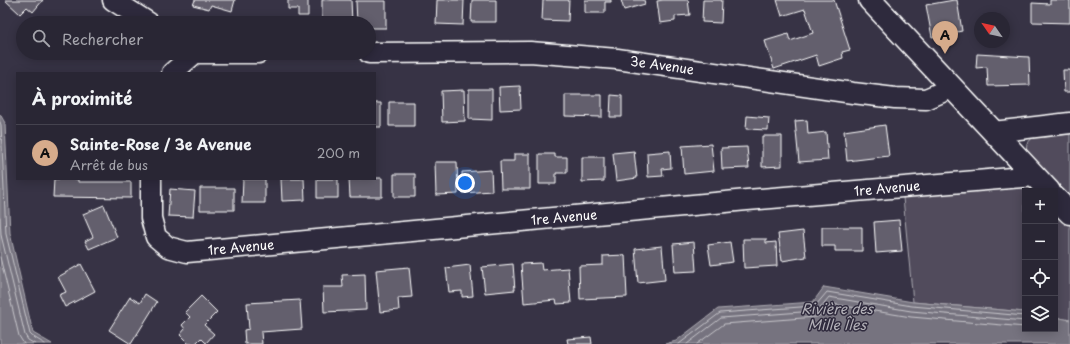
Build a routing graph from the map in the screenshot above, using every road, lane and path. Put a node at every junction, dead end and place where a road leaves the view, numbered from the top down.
1 (113, 0) edge
2 (870, 0) edge
3 (138, 16) edge
4 (376, 53) edge
5 (187, 60) edge
6 (173, 72) edge
7 (951, 88) junction
8 (1070, 123) edge
9 (993, 132) junction
10 (151, 180) edge
11 (1042, 184) edge
12 (1058, 201) edge
13 (1070, 213) edge

1 - 3 street
2 - 7 street
4 - 7 street, 3e Avenue
5 - 6 street
7 - 9 street
8 - 9 street
9 - 11 street
10 - 11 street, 1re Avenue
12 - 13 street

